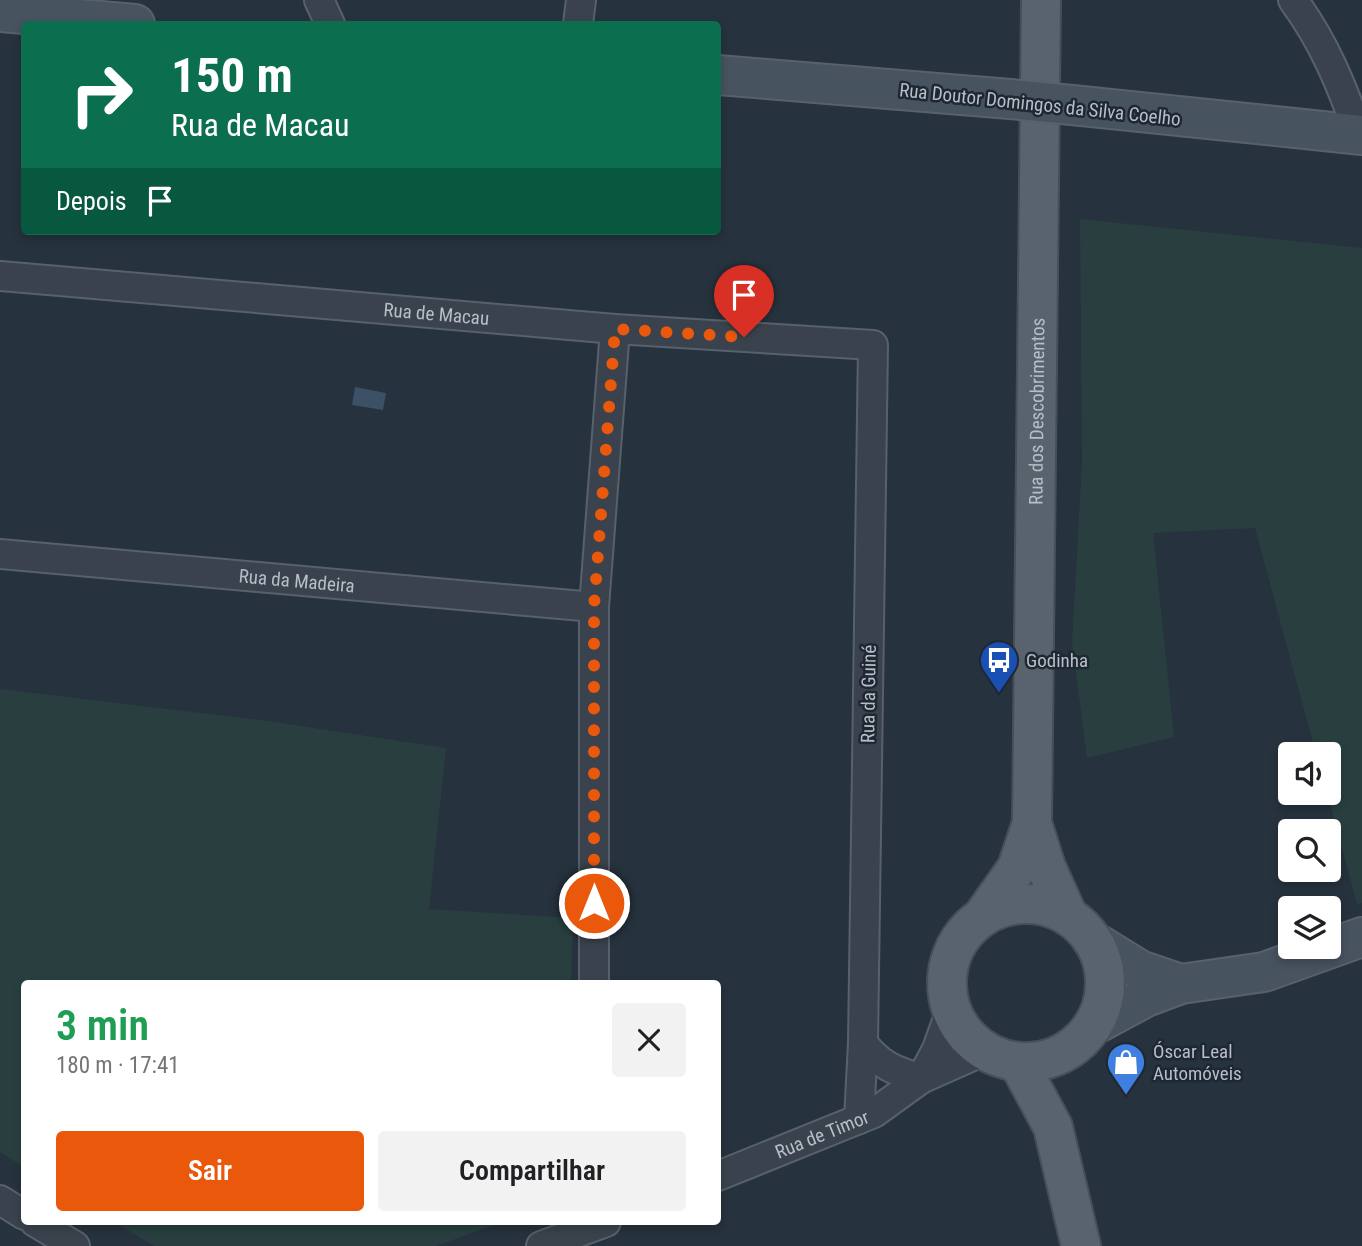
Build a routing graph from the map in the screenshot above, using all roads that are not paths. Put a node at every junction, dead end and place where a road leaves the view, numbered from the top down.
1 (319, 0) edge
2 (581, 0) edge
3 (1041, 0) edge
4 (1293, 0) edge
5 (0, 12) edge
6 (101, 21) edge
7 (329, 21) edge
8 (578, 21) edge
9 (721, 75) edge
10 (1360, 135) edge
11 (0, 276) edge
12 (615, 329) junction
13 (873, 345) joint
14 (0, 554) edge
15 (594, 607) junction
16 (1032, 823) junction
17 (983, 916) junction
18 (1080, 928) junction
19 (1362, 937) edge
20 (594, 980) edge
21 (1181, 984) junction
22 (951, 1010) junction
23 (1081, 1038) junction
24 (863, 1044) junction
25 (1001, 1056) junction
26 (921, 1079) junction
27 (859, 1119) junction
28 (1053, 1127) junction
29 (721, 1175) edge
30 (0, 1200) edge
31 (21, 1213) edge
32 (40, 1225) edge
33 (593, 1225) edge
34 (75, 1246) edge
35 (541, 1246) edge
36 (1081, 1246) edge

1 - 7 street
2 - 8 street
3 - 16 main road, Rua dos Descobrimentos
4 - 10 street
5 - 6 street
9 - 10 street, Rua Doutor Domingos da Silva Coelho, bridge
11 - 12 street, Rua de Macau
12 - 13 street, Rua de Macau
12 - 15 street
13 - 24 street, Rua da Guiné
14 - 15 street, Rua da Madeira
15 - 20 street
16 - 17 main road, Rua dos Descobrimentos
16 - 18 main road, Rua dos Descobrimentos
17 - 18 main road
17 - 22 main road, Rua dos Descobrimentos
18 - 21 street
18 - 23 main road, Rua dos Descobrimentos
19 - 21 street
21 - 23 street
22 - 25 main road, Rua dos Descobrimentos
22 - 26 street, Rua de Timor
23 - 25 main road
23 - 28 main road, Rua dos Descobrimentos
24 - 26 street
24 - 27 street, Rua da Guiné
25 - 26 street, Rua de Timor
25 - 28 main road, Rua dos Descobrimentos
26 - 27 street, Rua de Timor
27 - 29 street, Rua de Timor
28 - 36 main road, Rua dos Descobrimentos
30 - 31 street
32 - 34 street
33 - 35 street

